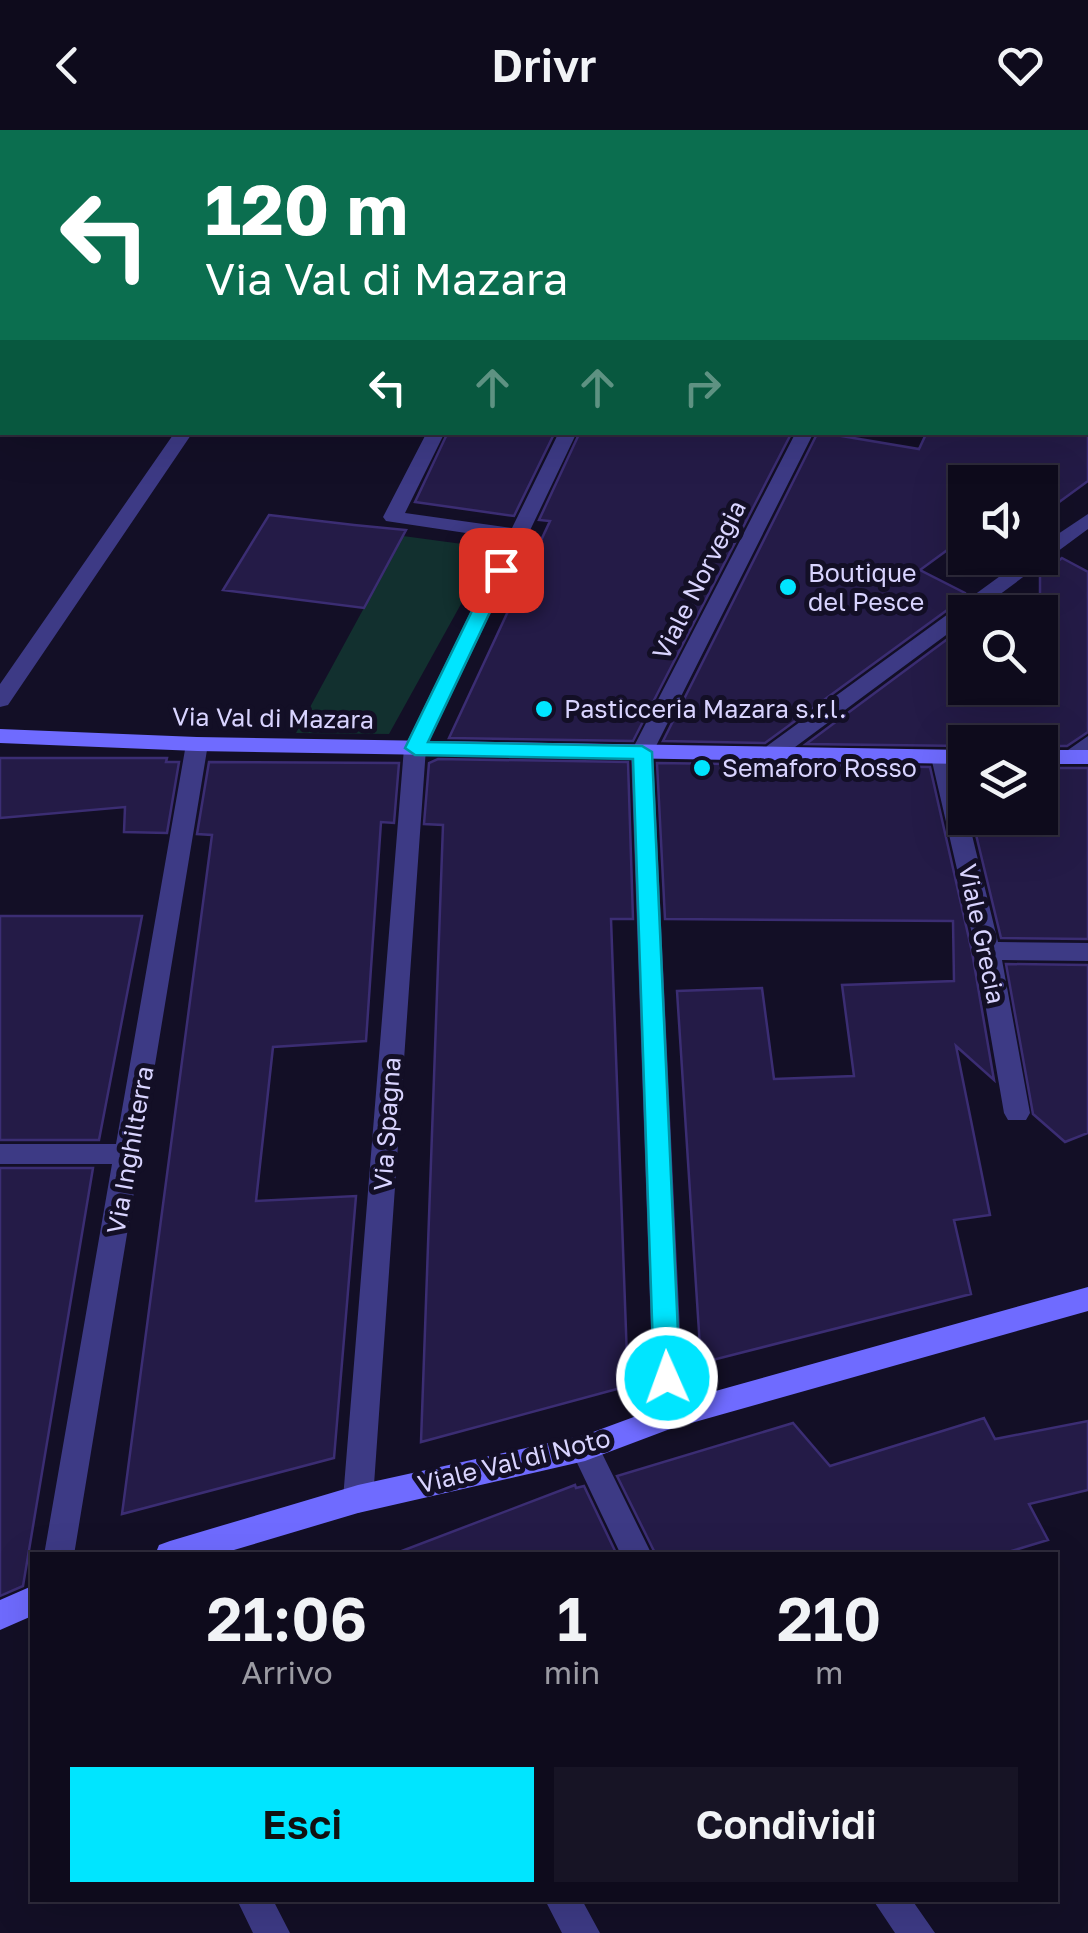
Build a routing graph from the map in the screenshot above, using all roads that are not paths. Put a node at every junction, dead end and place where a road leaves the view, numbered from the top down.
1 (182, 435) edge
2 (434, 435) edge
3 (567, 435) edge
4 (803, 435) edge
5 (1088, 520) edge
6 (518, 535) junction
7 (1058, 542) edge
8 (1012, 575) edge
9 (0, 700) edge
10 (0, 736) edge
11 (197, 744) junction
12 (415, 748) junction
13 (775, 751) junction
14 (642, 752) junction
15 (948, 757) edge
16 (967, 835) edge
17 (988, 952) junction
18 (1088, 952) edge
19 (1017, 1112) dead end
20 (0, 1154) edge
21 (130, 1154) junction
22 (1088, 1299) edge
23 (668, 1417) junction
24 (585, 1448) junction
25 (358, 1499) junction
26 (60, 1552) edge
27 (180, 1552) edge
28 (637, 1552) edge
29 (30, 1602) edge
30 (0, 1615) edge
31 (255, 1902) edge
32 (563, 1902) edge
33 (892, 1902) edge
34 (272, 1933) edge
35 (582, 1933) edge
36 (917, 1933) edge

1 - 9 street
2 - 6 street
3 - 6 street
4 - 14 street, Viale Norvegia
5 - 7 street
6 - 12 street
8 - 13 street
10 - 11 street, Via Val di Mazara
11 - 12 street, Via Val di Mazara
11 - 21 street, Via Inghilterra
12 - 14 street, Via Val di Mazara
12 - 25 street, Via Spagna
13 - 14 street, Via Val di Mazara
13 - 15 street, Via Val di Mazara
14 - 23 street
16 - 17 street, Viale Grecia
17 - 18 street
17 - 19 street, Viale Grecia
20 - 21 street
21 - 26 street, Via Inghilterra
22 - 23 street, Viale Val di Noto
23 - 24 street, Viale Val di Noto
24 - 25 street, Viale Val di Noto
24 - 28 street
25 - 27 street, Viale Val di Noto
29 - 30 street
31 - 34 street
32 - 35 street
33 - 36 street

